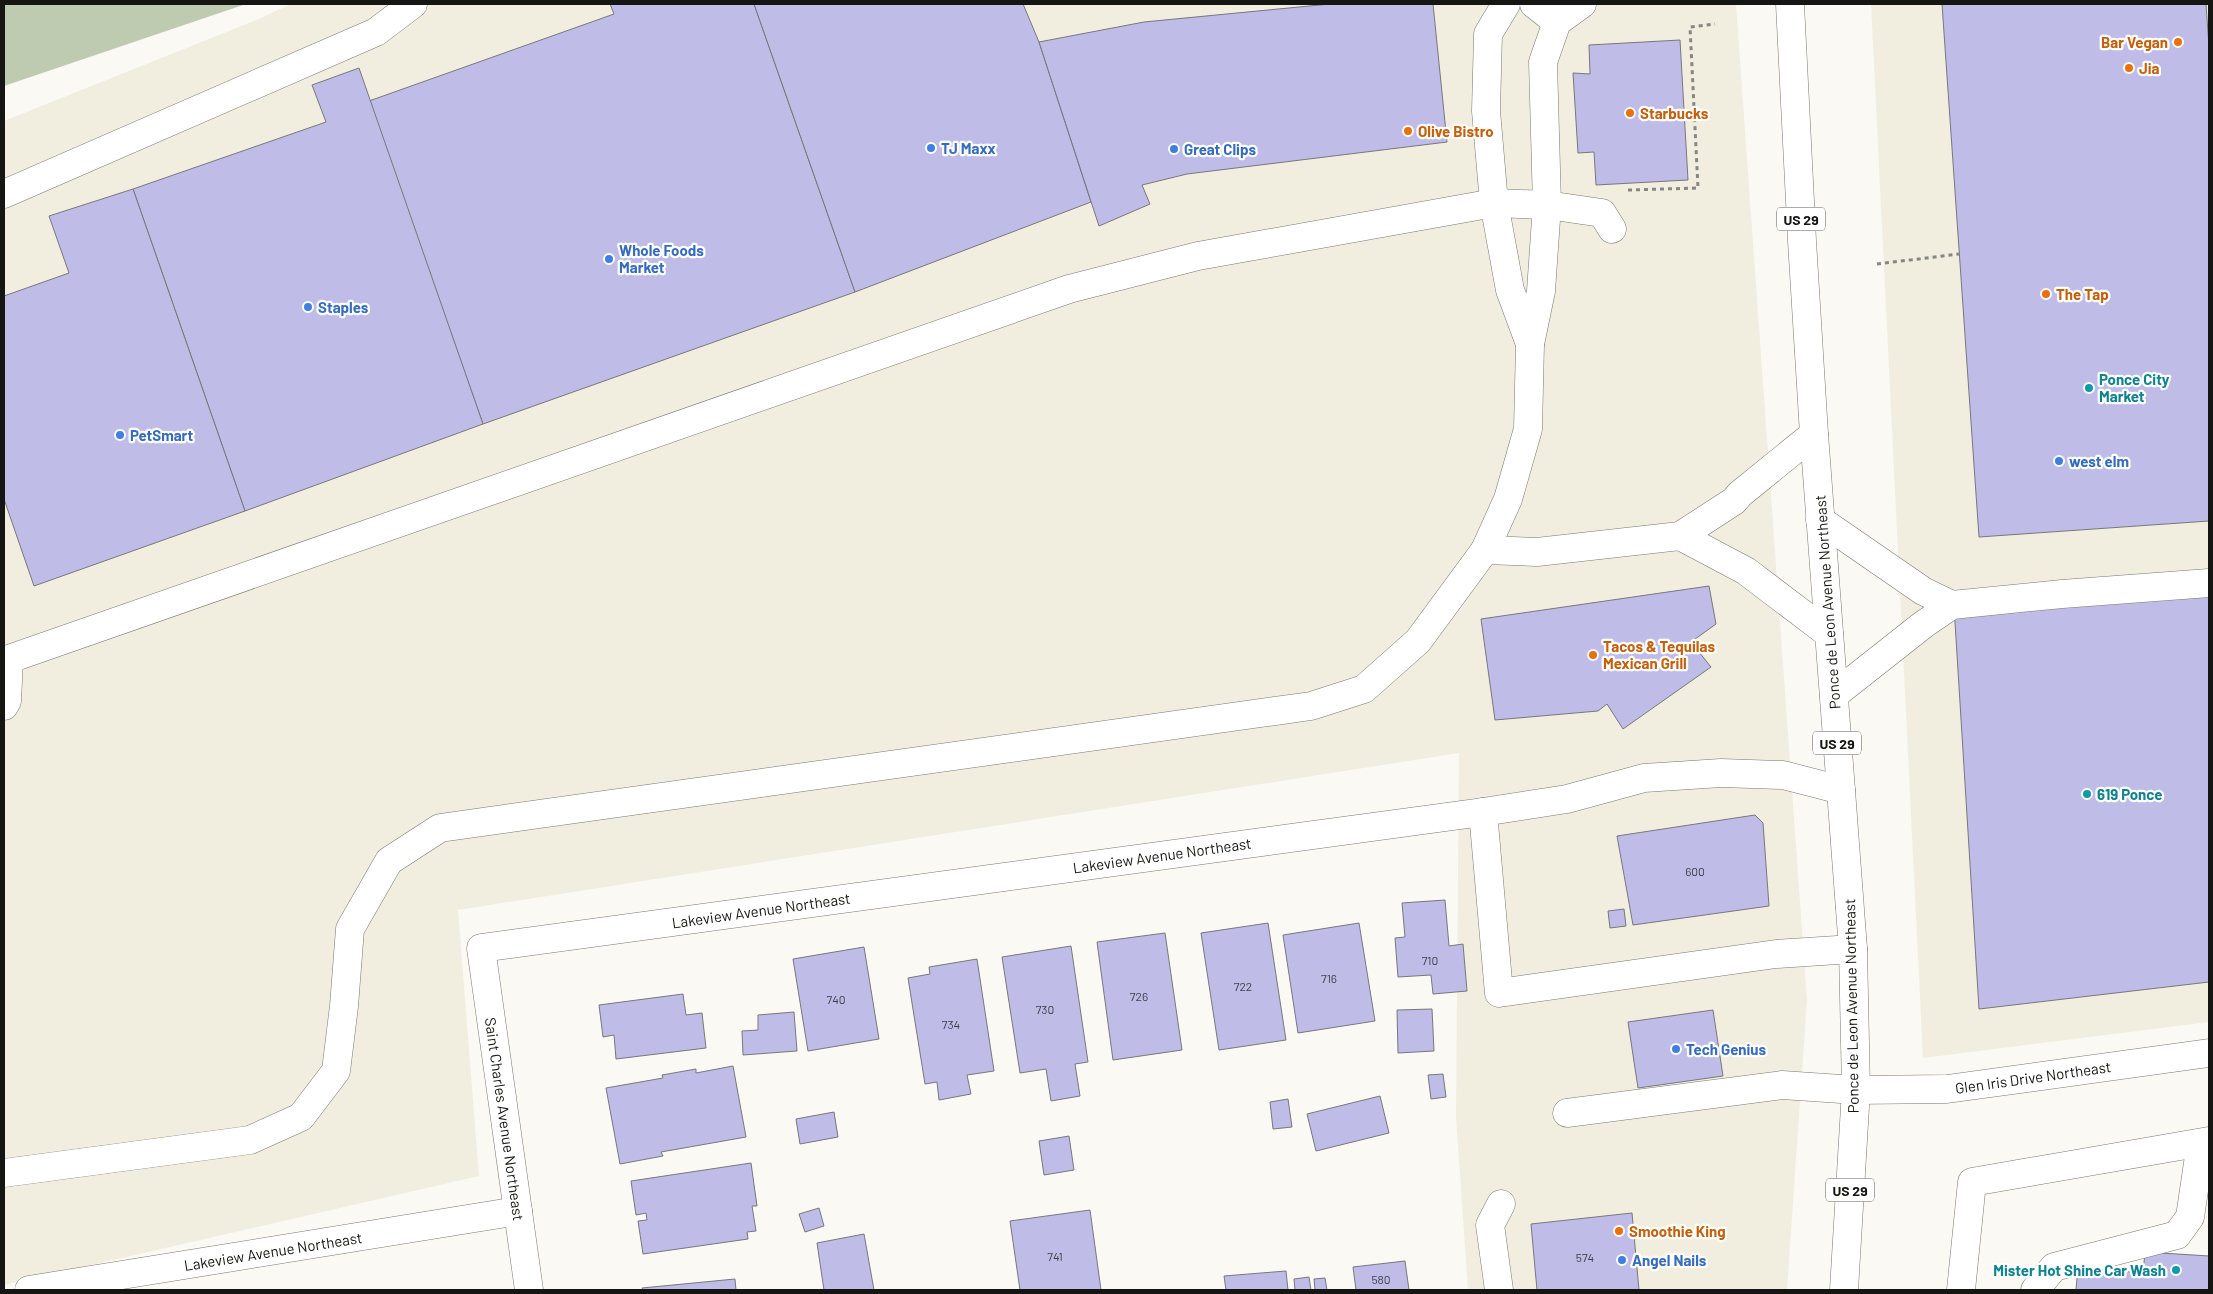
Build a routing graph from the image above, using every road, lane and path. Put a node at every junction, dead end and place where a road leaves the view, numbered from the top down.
1 (413, 4) edge
2 (1506, 4) edge
3 (1534, 4) edge
4 (1582, 4) edge
5 (1790, 4) edge
6 (1557, 22) junction
7 (1715, 24) dead end
8 (1624, 190) dead end
9 (4, 194) edge
10 (1494, 203) junction
11 (1547, 205) junction
12 (1612, 229) dead end
13 (1959, 254) dead end
14 (1877, 264) dead end
15 (1530, 344) junction
16 (1814, 434) junction
17 (1820, 520) junction
18 (1680, 536) junction
19 (1486, 550) junction
20 (2209, 583) edge
21 (1952, 605) junction
22 (1829, 634) junction
23 (1834, 695) junction
24 (5, 700) edge
25 (1841, 790) junction
26 (1483, 812) junction
27 (481, 948) joint
28 (1853, 949) junction
29 (2209, 1053) edge
30 (1856, 1090) junction
31 (1567, 1113) dead end
32 (2205, 1142) edge
33 (4, 1173) edge
34 (1501, 1204) dead end
35 (518, 1211) junction
36 (29, 1290) edge
37 (529, 1290) edge
38 (1499, 1290) edge
39 (1844, 1290) edge
40 (1961, 1290) edge
41 (2035, 1290) edge

1 - 9 main road
2 - 10 main road
3 - 6 main road
4 - 6 main road
5 - 16 main road, Ponce de Leon Avenue Northeast / US 29
6 - 11 main road
7 - 8 path
10 - 11 main road
10 - 15 main road
10 - 24 main road
11 - 12 main road
11 - 15 main road
13 - 14 path
15 - 19 main road
16 - 17 main road, Ponce de Leon Avenue Northeast / US 29
16 - 18 main road
17 - 21 main road
17 - 22 main road, Ponce de Leon Avenue Northeast / US 29
18 - 19 main road
18 - 22 main road
19 - 33 main road
20 - 21 main road
21 - 23 main road
22 - 23 main road, Ponce de Leon Avenue Northeast / US 29
23 - 25 main road, Ponce de Leon Avenue Northeast / US 29
25 - 26 main road, Lakeview Avenue Northeast
25 - 28 main road, Ponce de Leon Avenue Northeast / US 29
26 - 27 main road, Lakeview Avenue Northeast
26 - 28 main road
27 - 35 main road, Saint Charles Avenue Northeast
28 - 30 main road, Ponce de Leon Avenue Northeast / US 29
29 - 30 main road, Glen Iris Drive Northeast
30 - 31 main road, Glen Iris Drive Northeast
30 - 39 main road, Ponce de Leon Avenue Northeast / US 29
32 - 40 main road
32 - 41 main road
34 - 38 main road
35 - 36 main road, Lakeview Avenue Northeast
35 - 37 main road, Saint Charles Avenue Northeast

